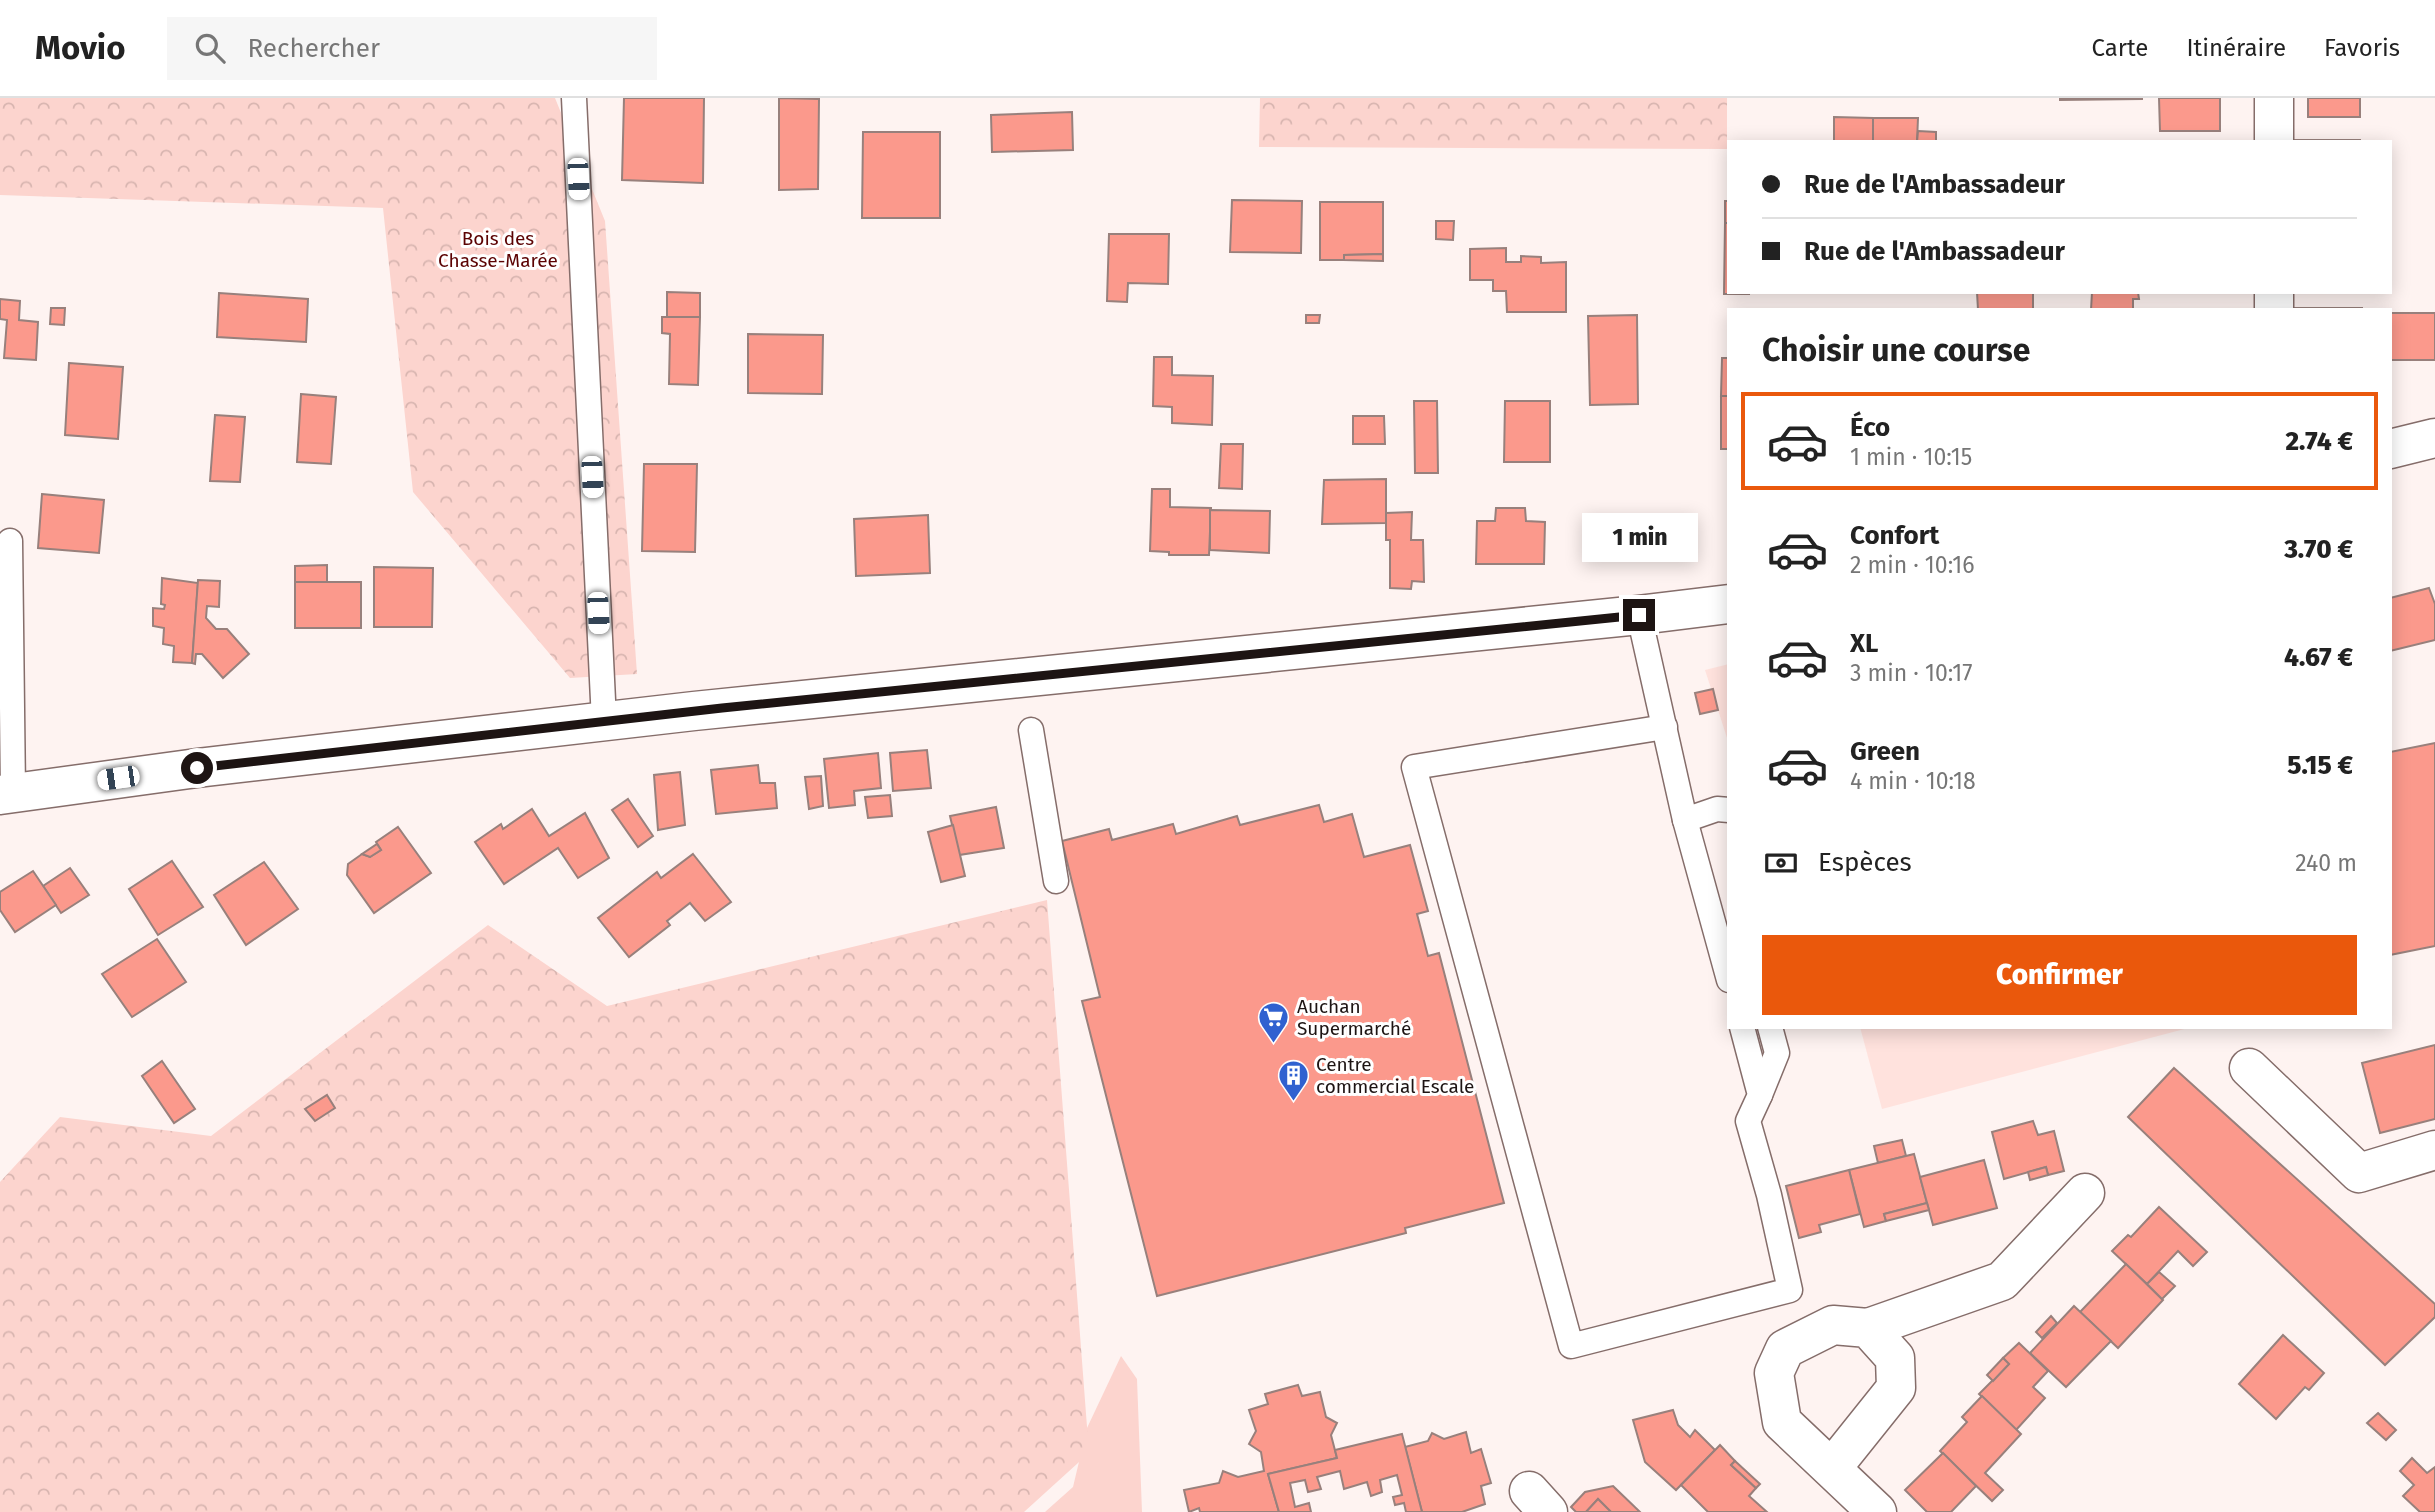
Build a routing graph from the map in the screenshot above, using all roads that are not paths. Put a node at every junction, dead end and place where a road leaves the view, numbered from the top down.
1 (574, 98) edge
2 (2274, 98) edge
3 (2274, 140) edge
4 (2435, 438) edge
5 (2392, 449) edge
6 (10, 541) dead end
7 (1727, 604) edge
8 (1639, 615) junction
9 (604, 721) junction
10 (1665, 727) junction
11 (1031, 730) dead end
12 (6, 793) edge
13 (1727, 810) edge
14 (1685, 820) junction
15 (1056, 881) dead end
16 (1727, 973) edge
17 (1743, 1029) edge
18 (1771, 1029) edge
19 (2249, 1068) dead end
20 (1760, 1095) junction
21 (2435, 1150) edge
22 (2085, 1193) dead end
23 (1868, 1328) junction
24 (1832, 1468) junction
25 (1877, 1512) edge

1 - 9 lane
2 - 3 main road
4 - 5 main road
6 - 12 lane
7 - 8 main road
8 - 9 main road
8 - 10 lane
9 - 12 main road
10 - 14 lane
10 - 20 lane
11 - 15 lane
13 - 14 lane
14 - 16 lane
17 - 20 lane
18 - 20 lane
19 - 21 main road
22 - 23 main road
23 - 24 main road
23 - 24 main road
24 - 25 main road

